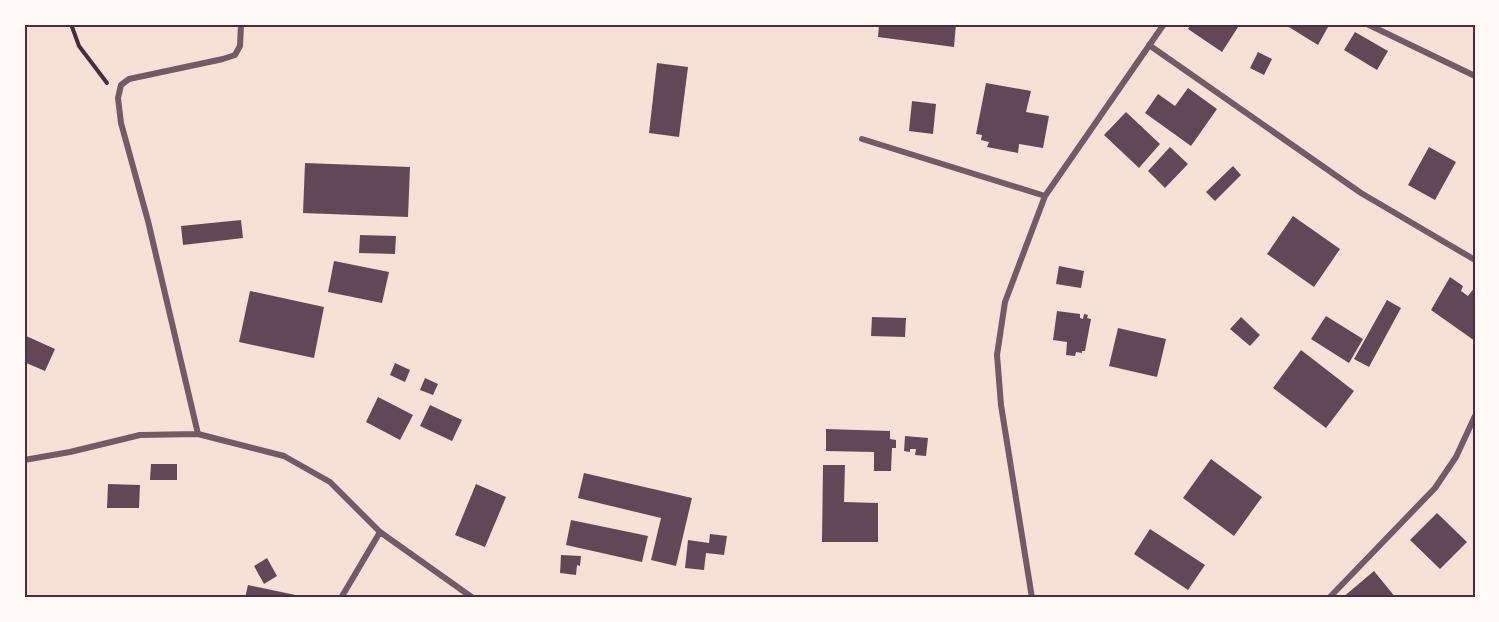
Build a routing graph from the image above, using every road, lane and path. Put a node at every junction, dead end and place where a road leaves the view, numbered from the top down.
1 (71, 24) edge
2 (241, 24) edge
3 (1164, 24) edge
4 (1367, 24) edge
5 (1149, 45) junction
6 (1475, 76) edge
7 (118, 98) junction
8 (862, 139) dead end
9 (1045, 196) junction
10 (1475, 260) edge
11 (1475, 416) edge
12 (198, 434) junction
13 (24, 460) edge
14 (380, 532) junction
15 (341, 598) edge
16 (473, 598) edge
17 (1032, 598) edge
18 (1053, 598) edge
19 (1076, 598) edge
20 (1329, 598) edge

1 - 7 path
2 - 7 street
3 - 5 street
4 - 6 street
5 - 9 street
5 - 10 street
7 - 12 street
8 - 9 street
9 - 17 street
11 - 20 street
12 - 13 street
12 - 14 street
14 - 15 street
14 - 16 street
18 - 19 street

